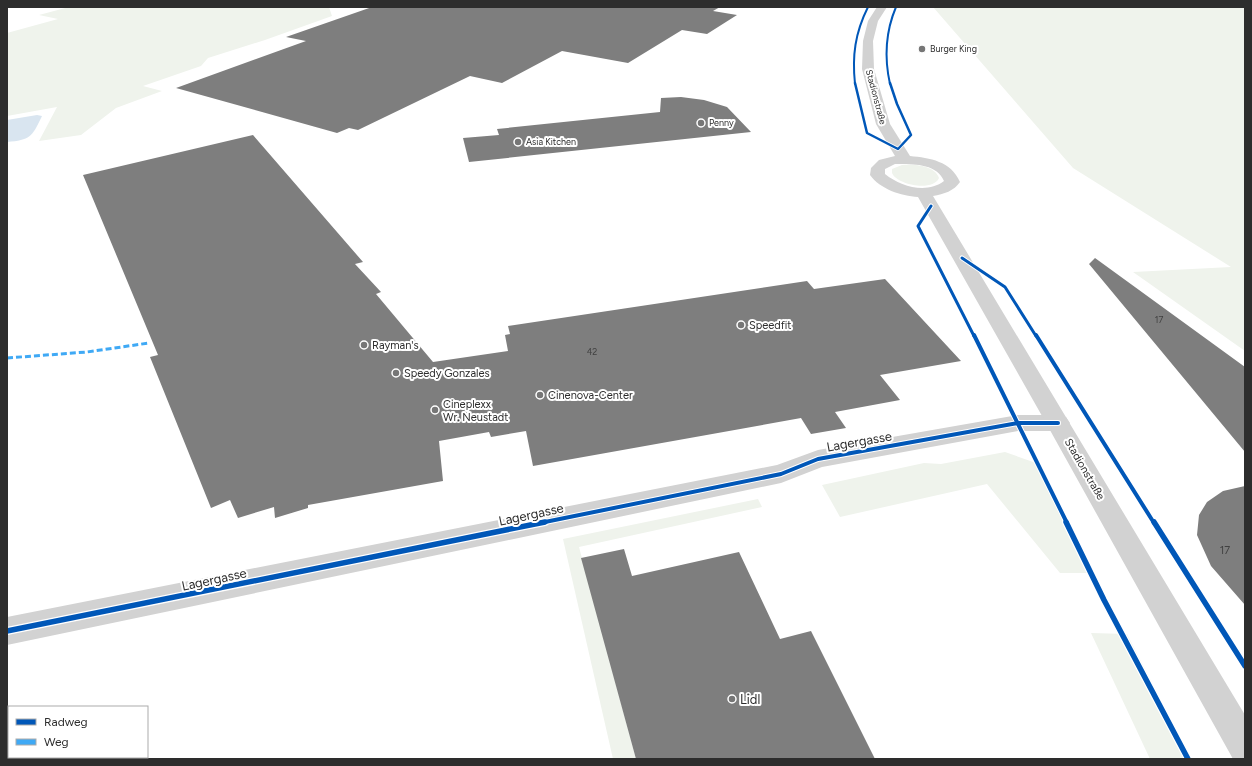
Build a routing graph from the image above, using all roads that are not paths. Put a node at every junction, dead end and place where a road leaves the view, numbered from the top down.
1 (882, 7) edge
2 (905, 160) junction
3 (922, 192) junction
4 (1058, 423) junction
5 (7, 631) edge
6 (1245, 746) edge

1 - 2 street, Stadionstraße
2 - 3 street
2 - 3 street
3 - 4 street, Stadionstraße
4 - 5 street, Lagergasse
4 - 6 street, Stadionstraße

